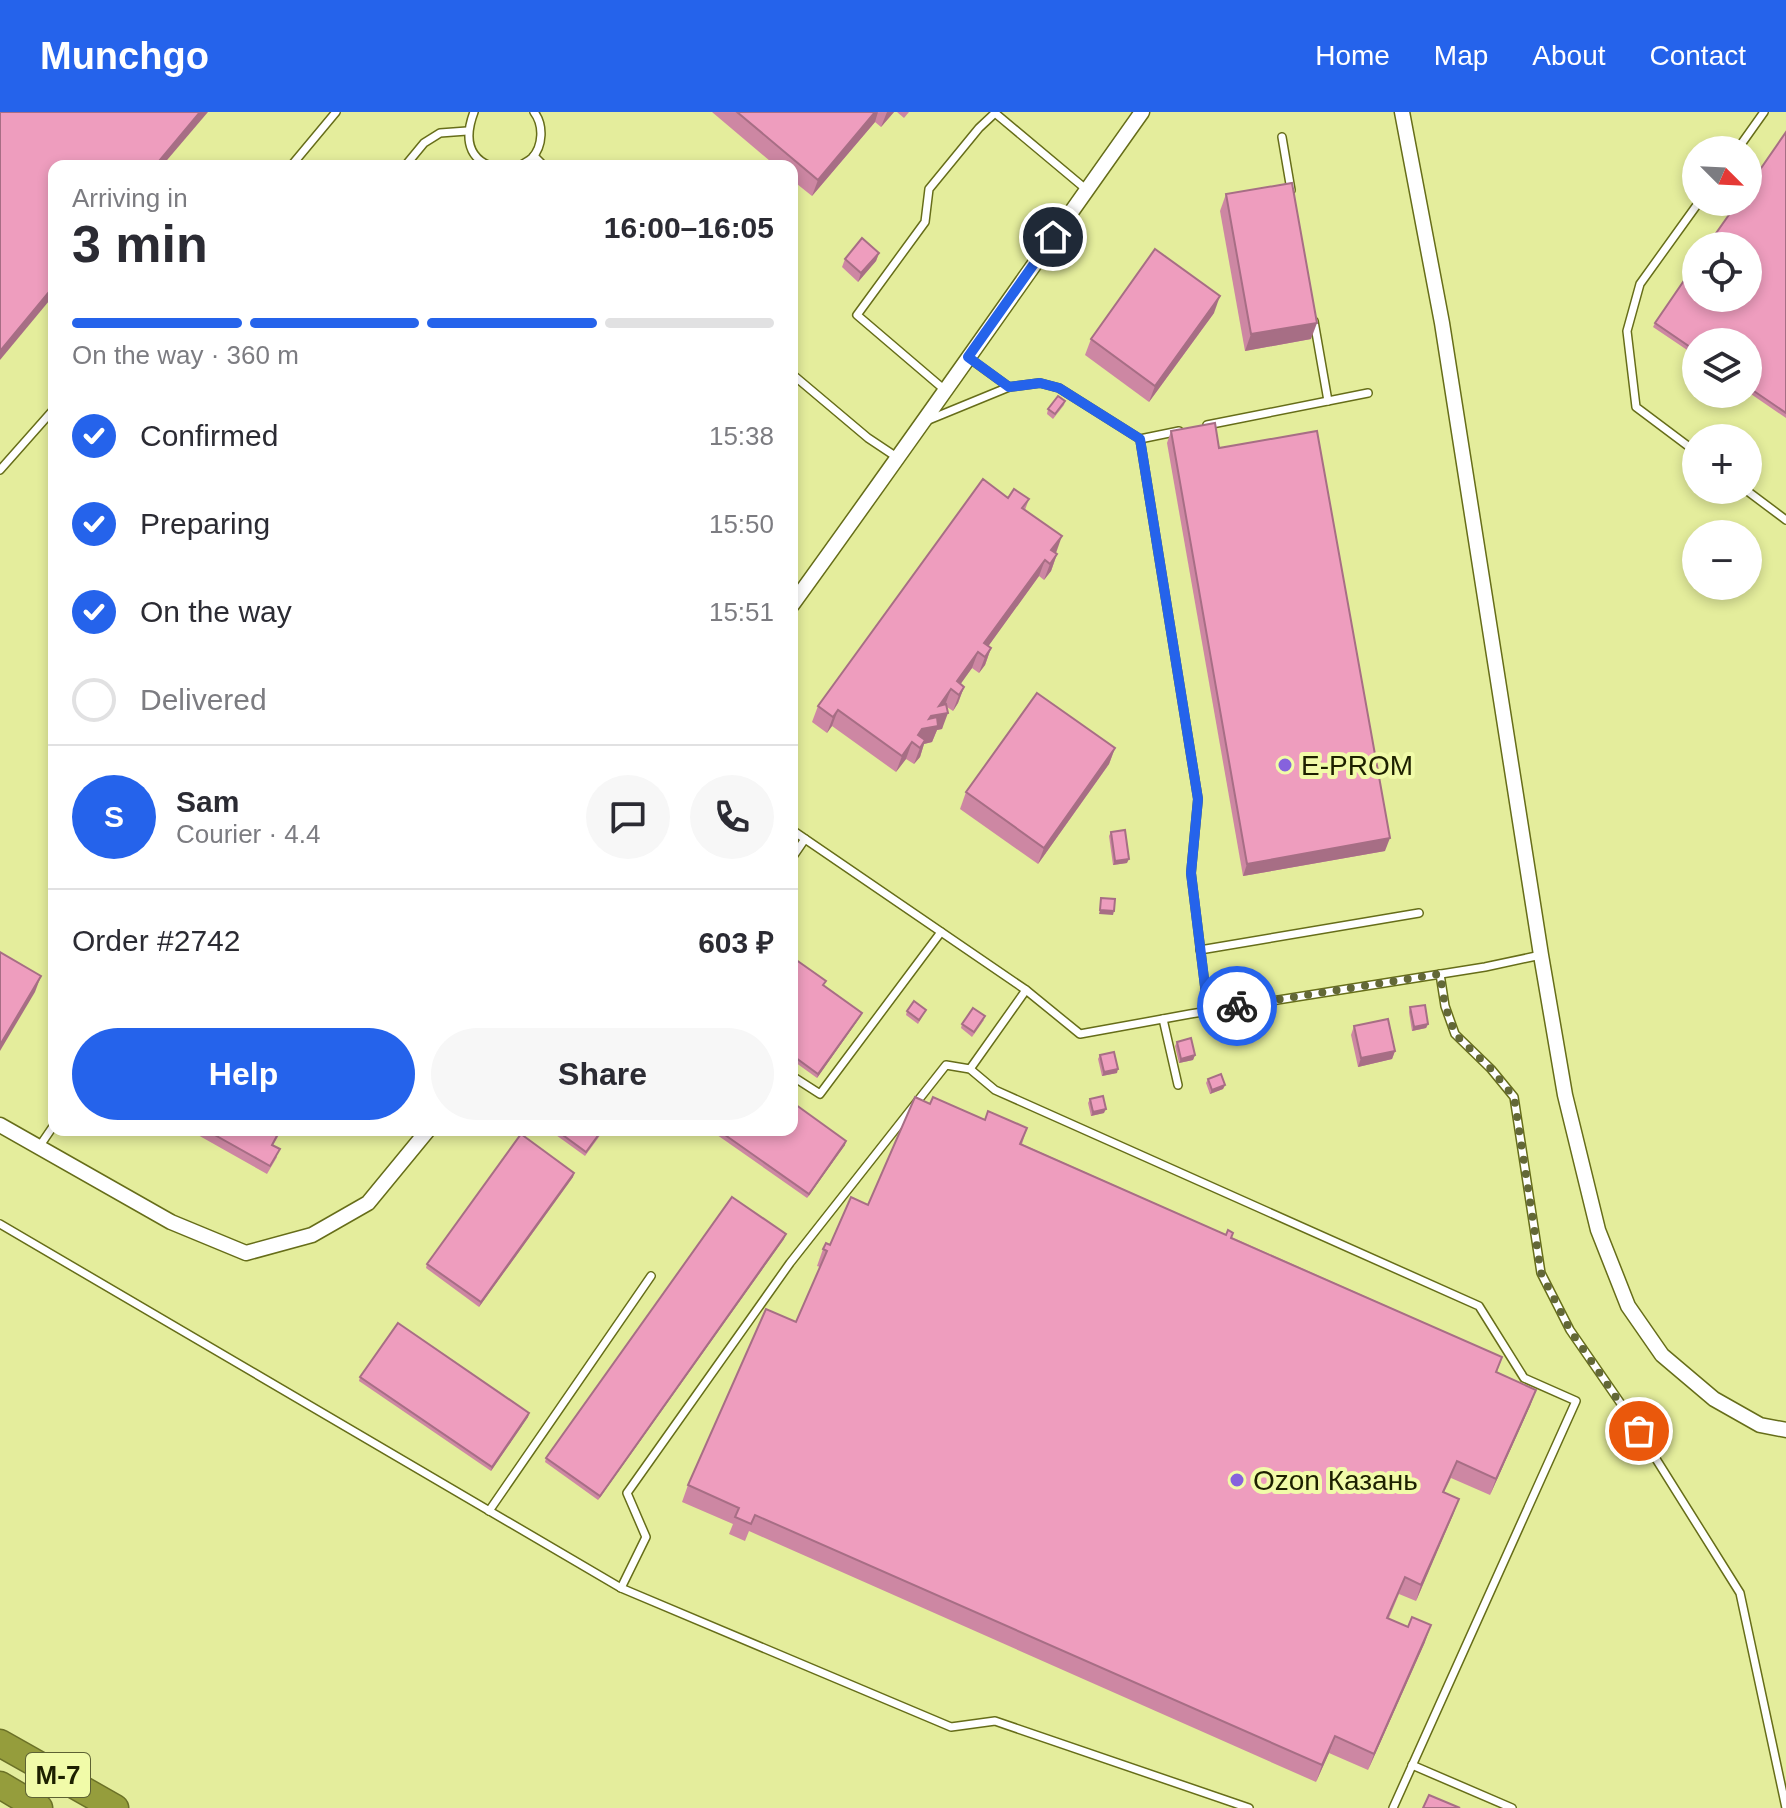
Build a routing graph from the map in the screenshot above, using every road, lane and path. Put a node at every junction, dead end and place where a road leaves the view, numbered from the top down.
1 (336, 112) edge
2 (474, 112) edge
3 (534, 112) edge
4 (1142, 112) edge
5 (1402, 112) edge
6 (1764, 112) edge
7 (467, 131) junction
8 (1747, 136) edge
9 (1282, 137) dead end
10 (534, 156) junction
11 (296, 160) edge
12 (410, 160) edge
13 (480, 160) edge
14 (528, 160) edge
15 (538, 160) edge
16 (1087, 190) junction
17 (1293, 199) edge
18 (1689, 216) edge
19 (1312, 308) edge
20 (968, 357) junction
21 (798, 379) edge
22 (1009, 387) junction
23 (946, 391) junction
24 (1368, 393) dead end
25 (1328, 401) junction
26 (48, 416) edge
27 (924, 422) junction
28 (1203, 426) edge
29 (1187, 429) edge
30 (1140, 439) junction
31 (1682, 442) edge
32 (898, 458) junction
33 (0, 470) edge
34 (1762, 502) edge
35 (1786, 520) edge
36 (798, 597) edge
37 (798, 834) edge
38 (805, 839) junction
39 (798, 849) edge
40 (1419, 913) dead end
41 (941, 932) junction
42 (1200, 950) junction
43 (1541, 955) junction
44 (1440, 974) junction
45 (1026, 990) junction
46 (1208, 1011) junction
47 (1163, 1019) junction
48 (970, 1069) junction
49 (798, 1080) edge
50 (1178, 1085) dead end
51 (0, 1125) edge
52 (48, 1134) edge
53 (423, 1136) edge
54 (39, 1147) junction
55 (0, 1224) edge
56 (651, 1276) dead end
57 (1786, 1430) edge
58 (489, 1511) junction
59 (621, 1588) junction
60 (0, 1743) edge
61 (1412, 1765) junction
62 (0, 1785) edge
63 (39, 1808) edge
64 (115, 1808) edge
65 (1249, 1808) edge
66 (1393, 1808) edge
67 (1512, 1808) edge
68 (1786, 1808) edge

1 - 11 lane
2 - 7 lane
3 - 10 lane
4 - 16 street
5 - 43 street
6 - 8 lane
7 - 12 lane
7 - 13 lane
9 - 17 lane
10 - 14 lane
10 - 15 lane
16 - 20 street
16 - 23 lane
18 - 31 lane
19 - 25 lane
20 - 22 lane
20 - 23 street
21 - 32 lane
22 - 27 lane
22 - 30 lane
23 - 27 street
24 - 25 lane
25 - 28 lane
26 - 33 lane
27 - 32 street
29 - 30 lane
30 - 42 lane
32 - 36 street
34 - 35 lane
37 - 38 lane
38 - 39 lane
38 - 41 lane
40 - 42 lane
41 - 45 lane
41 - 49 lane
42 - 46 lane
43 - 44 lane
43 - 57 street
44 - 46 lane
44 - 68 lane
45 - 47 lane
45 - 48 lane
46 - 47 lane
47 - 50 lane
48 - 59 lane
48 - 61 lane
51 - 54 street
52 - 54 lane
53 - 54 street
55 - 58 lane
56 - 58 lane
58 - 59 lane
59 - 65 lane
60 - 64 highway, М-7
61 - 66 lane
61 - 67 lane
62 - 63 highway, М-7

